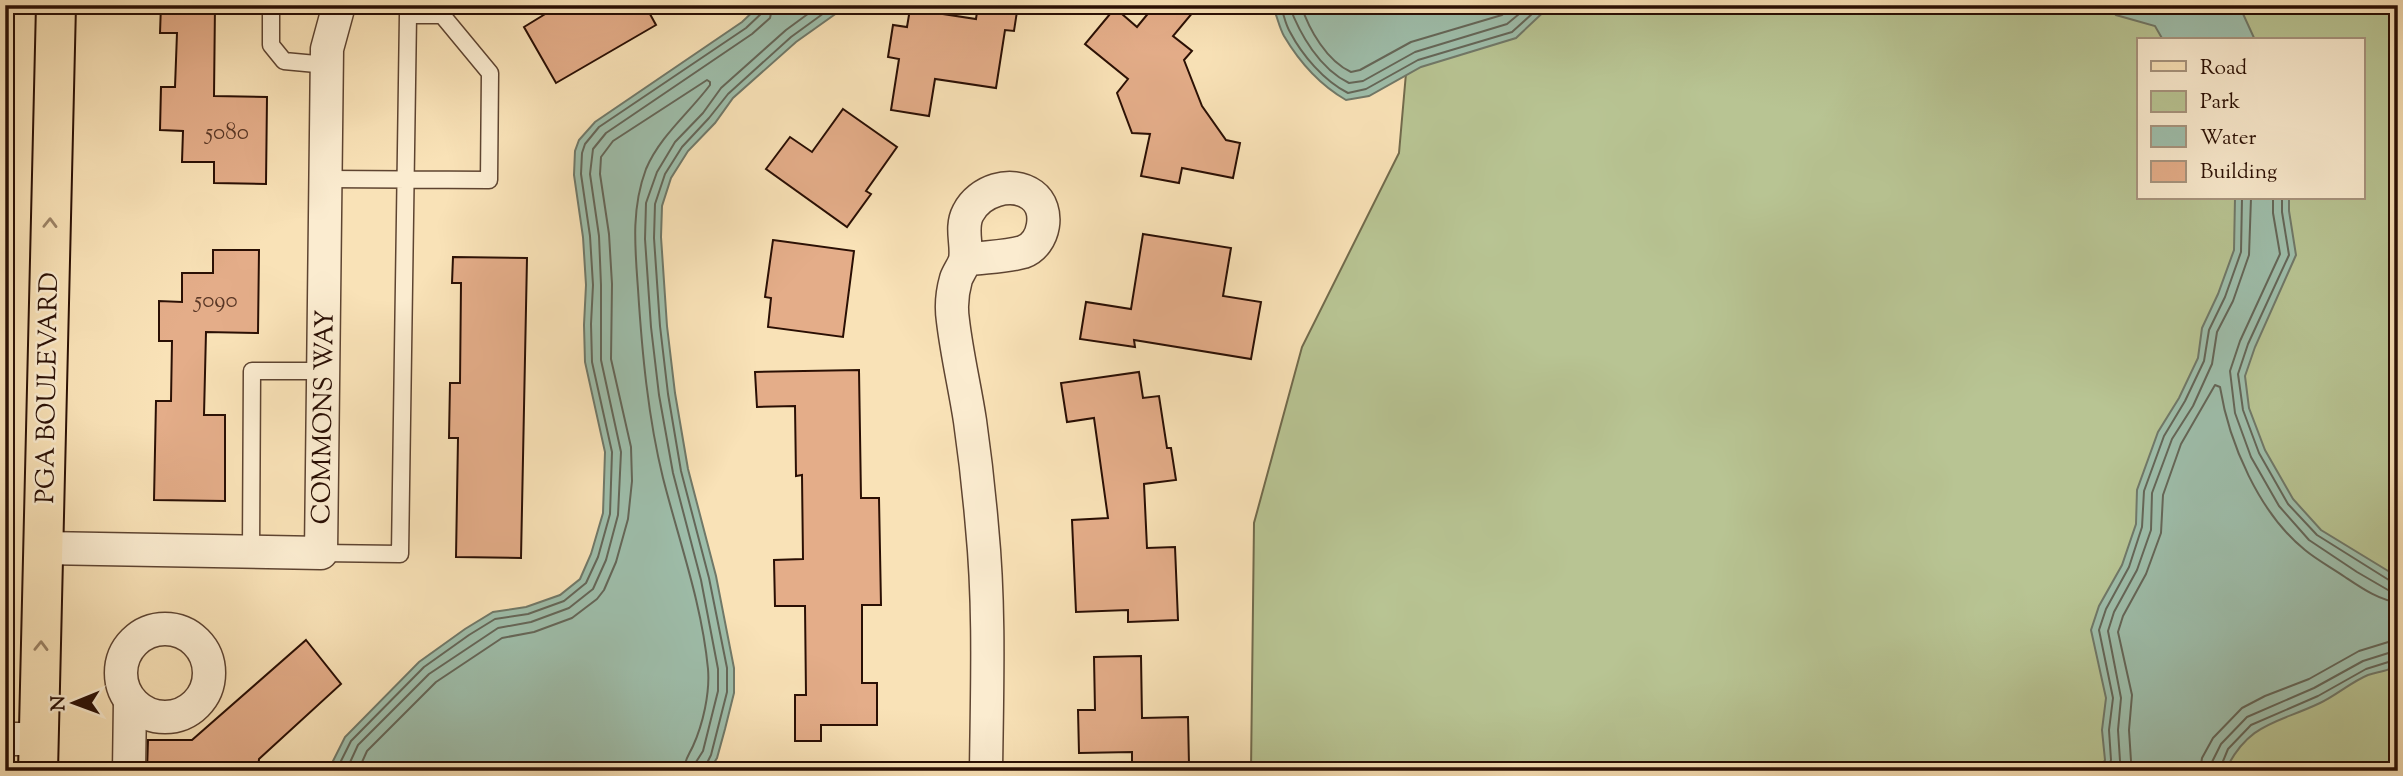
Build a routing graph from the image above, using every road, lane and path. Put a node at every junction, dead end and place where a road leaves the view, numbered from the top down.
1 (56, 5) edge
2 (271, 5) edge
3 (339, 5) edge
4 (327, 65) junction
5 (327, 179) junction
6 (407, 179) junction
7 (965, 260) dead end
8 (323, 371) junction
9 (43, 548) junction
10 (251, 551) junction
11 (321, 553) junction
12 (131, 701) dead end
13 (28, 750) edge
14 (129, 771) edge
15 (986, 771) edge

9 -> 1 main road, PGA BOULEVARD
2 - 4 lane
3 - 4 street, COMMONS WAY
4 - 5 street, COMMONS WAY
5 - 6 lane
5 - 8 street, COMMONS WAY
6 - 6 lane
6 - 11 lane
7 - 15 street
8 - 10 lane
8 - 11 street, COMMONS WAY
9 - 10 street, COMMONS WAY
13 -> 9 main road, PGA BOULEVARD
10 - 11 street, COMMONS WAY
12 - 14 street

